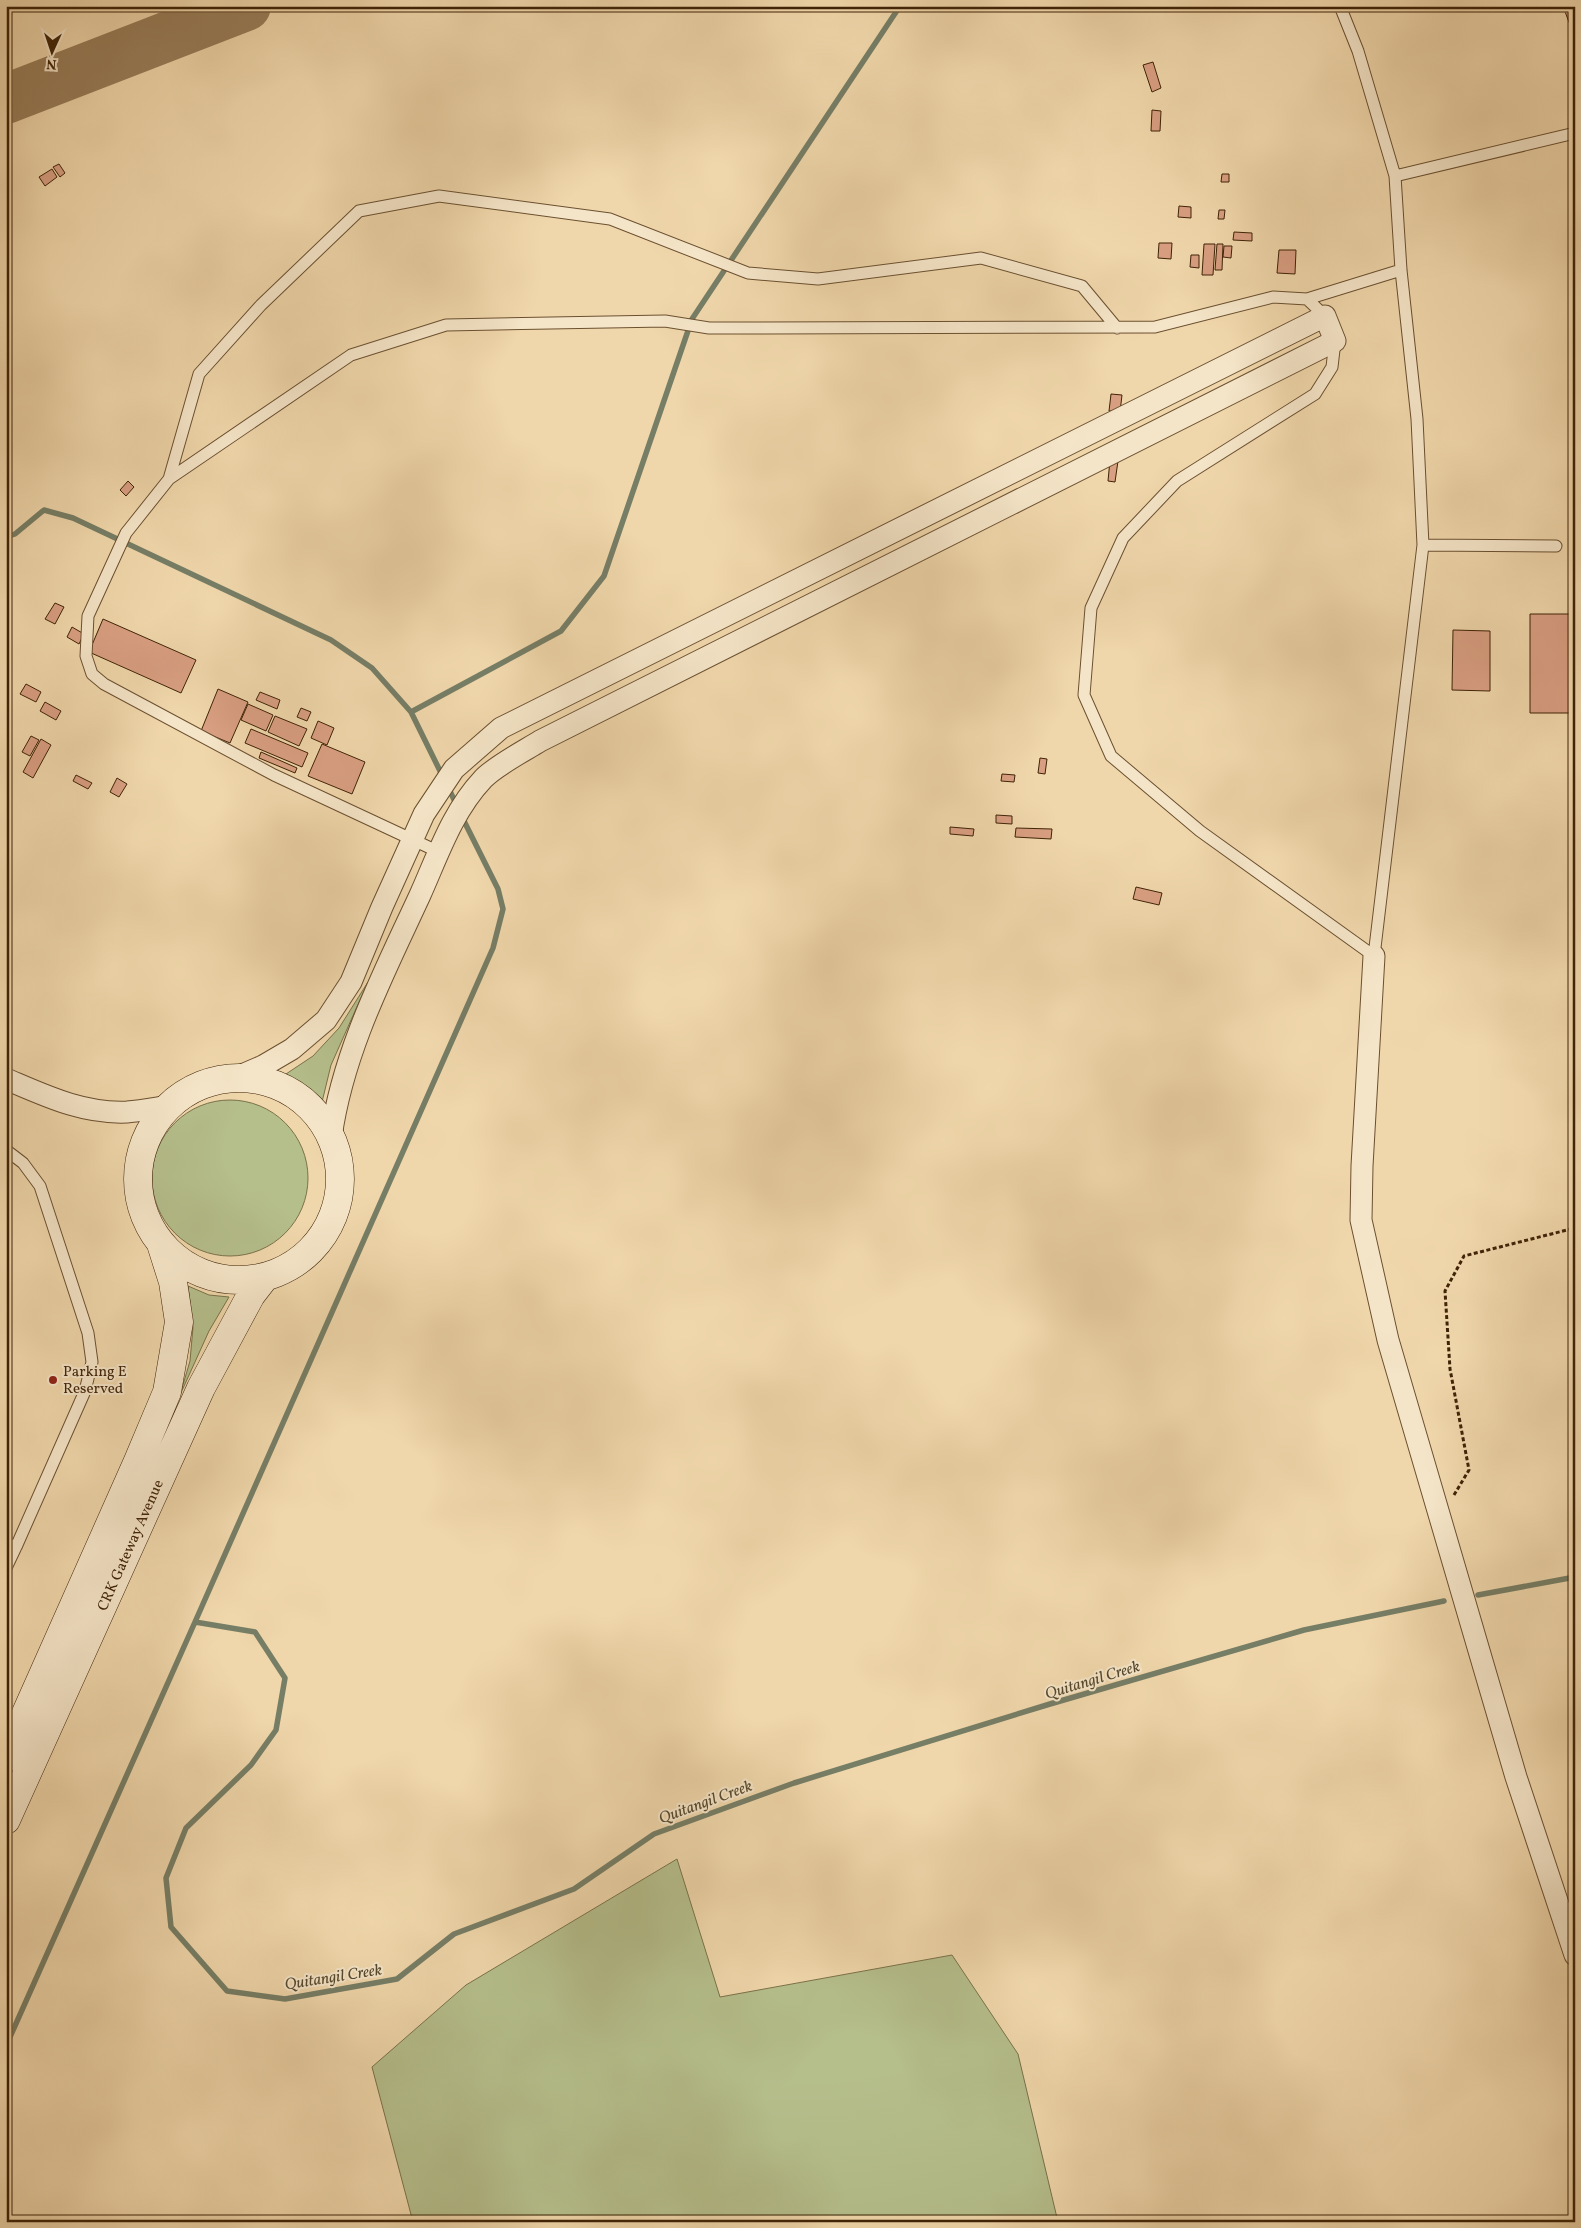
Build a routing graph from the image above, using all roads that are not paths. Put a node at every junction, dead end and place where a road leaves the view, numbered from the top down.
1 (1340, 6) edge
2 (1575, 134) edge
3 (1395, 176) junction
4 (1401, 270) junction
5 (1307, 299) junction
6 (1325, 316) junction
7 (1117, 328) junction
8 (1335, 341) junction
9 (169, 479) junction
10 (1423, 545) junction
11 (1556, 546) dead end
12 (413, 840) junction
13 (439, 852) junction
14 (1374, 956) junction
15 (236, 1078) junction
16 (6, 1079) edge
17 (170, 1106) junction
18 (331, 1137) junction
19 (6, 1150) edge
20 (160, 1243) junction
21 (265, 1277) junction
22 (11, 1545) edge
23 (6, 1568) edge
24 (6, 1758) edge
25 (6, 1820) edge
26 (1575, 1955) edge

1 - 3 lane
2 - 3 lane
3 - 4 lane
4 - 5 lane
4 - 10 lane
5 - 6 lane
5 - 7 lane
6 - 8 street
6 - 12 street
7 - 9 lane
7 - 9 lane
8 - 13 street
8 - 14 lane
9 - 12 lane
10 - 11 lane
10 - 14 lane
12 - 13 lane
12 - 15 street
13 - 18 street
14 - 26 street
15 - 17 main road
15 - 18 main road
16 - 17 street
17 - 20 main road
18 - 21 main road
19 - 22 lane
20 - 21 main road
20 - 24 main road, CRK Gateway Avenue
21 - 25 main road, CRK Gateway Avenue
22 - 23 lane

